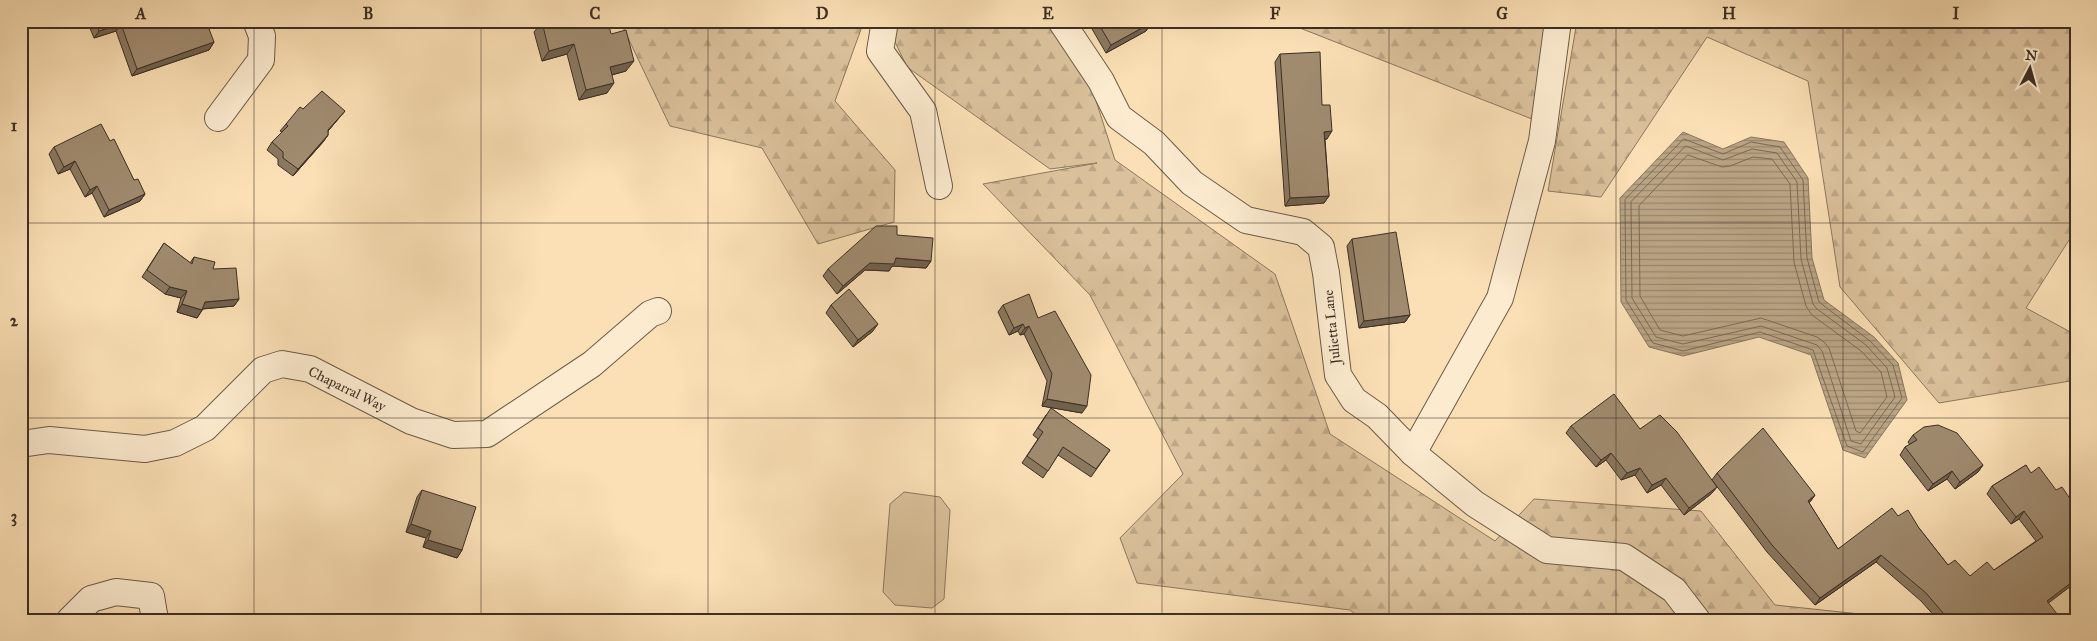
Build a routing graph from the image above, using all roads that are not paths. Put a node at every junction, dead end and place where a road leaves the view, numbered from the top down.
1 (256, 21) edge
2 (885, 21) edge
3 (1061, 21) edge
4 (1558, 21) edge
5 (218, 118) dead end
6 (939, 186) dead end
7 (658, 311) dead end
8 (21, 444) edge
9 (1413, 453) junction
10 (70, 620) edge
11 (156, 620) edge
12 (1698, 620) edge

1 - 5 street
2 - 6 street
3 - 9 street, Julietta Lane
4 - 9 street
7 - 8 street, Chaparral Way
9 - 12 street, Julietta Lane
10 - 11 street

